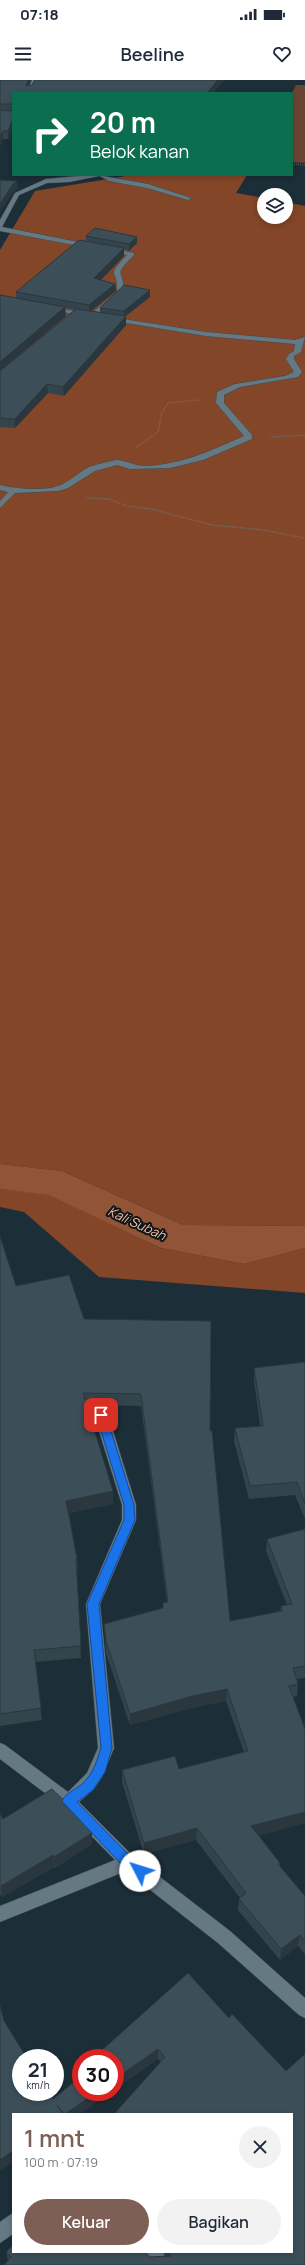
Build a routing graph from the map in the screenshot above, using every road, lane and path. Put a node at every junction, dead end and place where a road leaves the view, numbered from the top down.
1 (34, 80) edge
2 (29, 91) edge
3 (293, 164) edge
4 (305, 164) edge
5 (95, 176) edge
6 (103, 176) edge
7 (188, 198) dead end
8 (0, 226) edge
9 (0, 229) edge
10 (45, 308) edge
11 (75, 313) junction
12 (92, 316) junction
13 (63, 322) edge
14 (302, 340) edge
15 (220, 394) junction
16 (305, 435) edge
17 (249, 437) junction
18 (118, 462) junction
19 (0, 487) edge
20 (55, 489) junction
21 (13, 491) junction
22 (0, 506) edge
23 (305, 538) edge
24 (101, 1415) dead end
25 (0, 1750) edge
26 (68, 1801) junction
27 (128, 1862) junction
28 (0, 1914) edge
29 (305, 2009) edge
30 (12, 2223) edge
31 (0, 2234) edge
32 (153, 2253) edge
33 (160, 2265) edge

1 - 2 street
3 - 4 path
5 - 8 street
6 - 7 street
9 - 12 street
10 - 11 street
11 - 12 street
11 - 13 street
12 - 14 street
14 - 15 street
15 - 17 street
15 - 18 path
16 - 17 path
17 - 18 street
18 - 20 street
19 - 21 street
20 - 21 street
20 - 23 path
21 - 22 street
24 - 26 street
25 - 26 street
26 - 27 street
27 - 28 street
27 - 29 street
30 - 31 street
32 - 33 street

